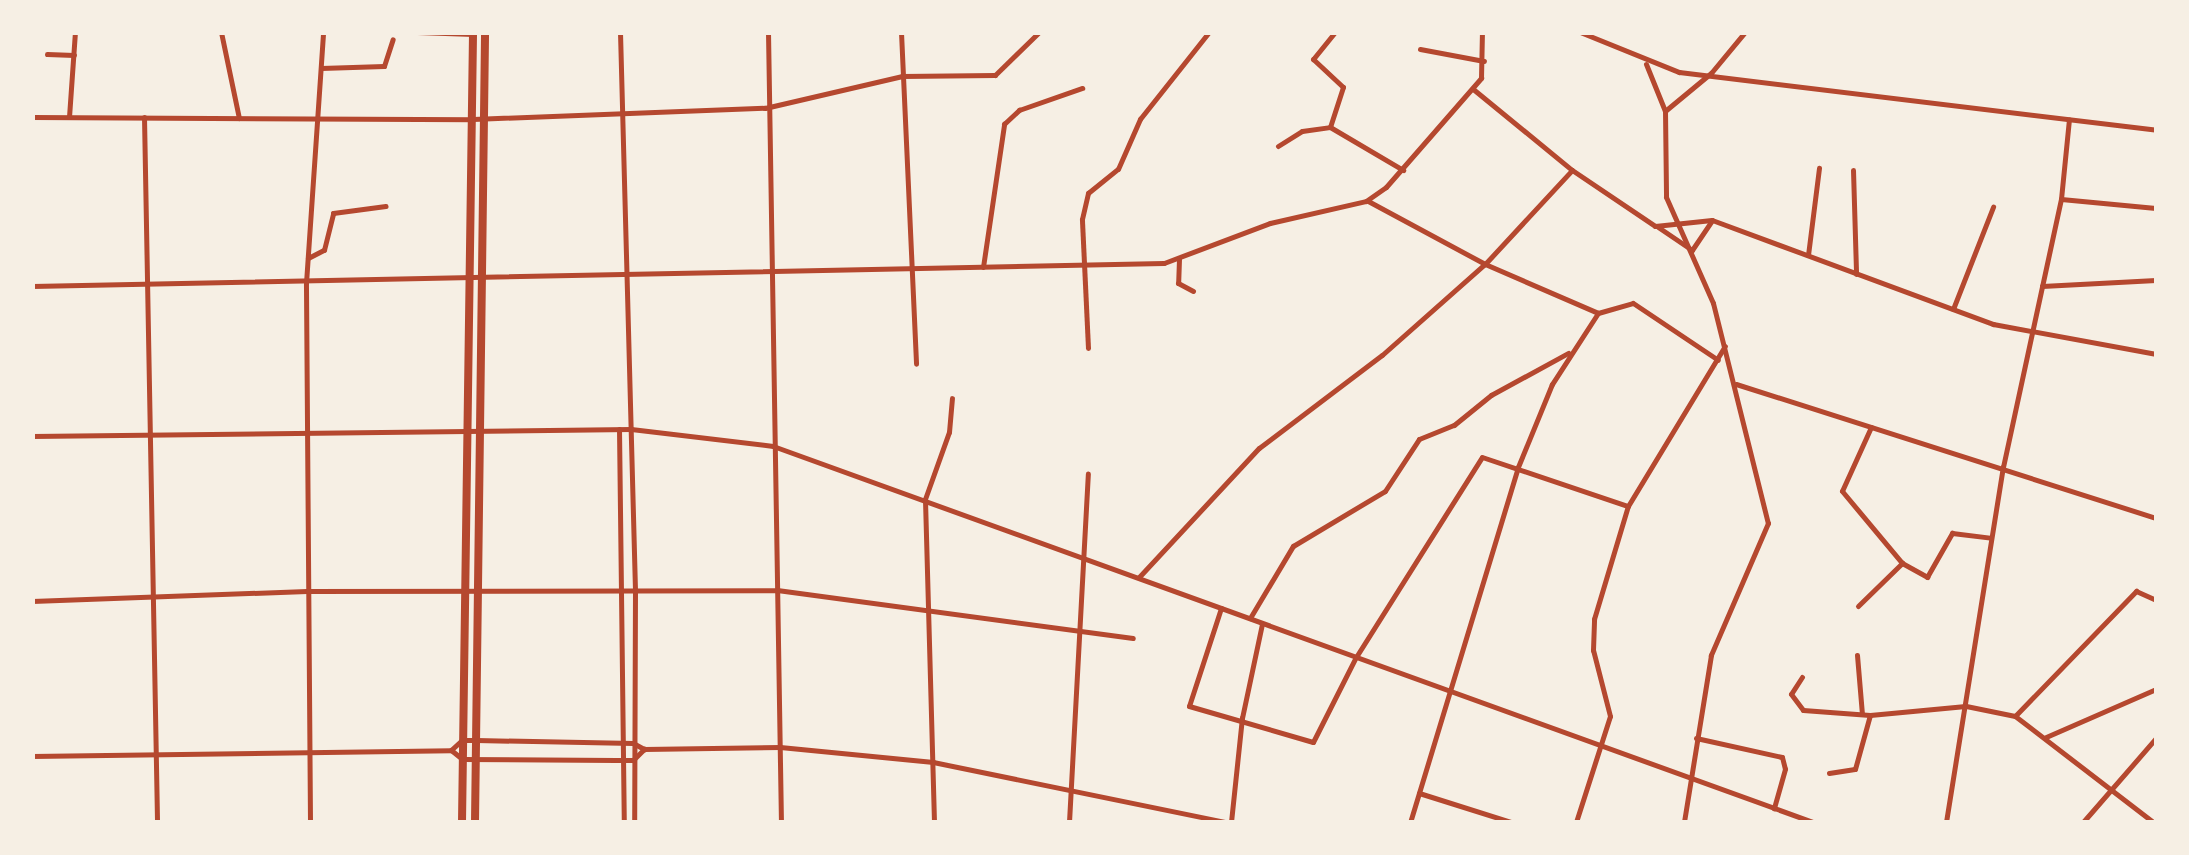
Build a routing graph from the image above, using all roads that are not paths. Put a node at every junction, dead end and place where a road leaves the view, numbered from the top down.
1 (76, 32) edge
2 (221, 32) edge
3 (323, 32) edge
4 (418, 32) edge
5 (486, 32) edge
6 (620, 32) edge
7 (768, 32) edge
8 (902, 32) edge
9 (1039, 32) edge
10 (1209, 32) edge
11 (1335, 32) edge
12 (1482, 32) edge
13 (1580, 32) edge
14 (1745, 32) edge
15 (473, 33) edge
16 (394, 39) dead end
17 (1420, 49) dead end
18 (47, 54) dead end
19 (74, 55) junction
20 (1484, 60) junction
21 (1646, 64) junction
22 (321, 68) junction
23 (1712, 72) junction
24 (902, 76) junction
25 (1082, 88) dead end
26 (1473, 89) junction
27 (765, 108) junction
28 (1666, 110) junction
29 (621, 116) junction
30 (32, 117) edge
31 (70, 117) junction
32 (144, 117) junction
33 (238, 118) junction
34 (318, 119) junction
35 (485, 119) junction
36 (472, 120) junction
37 (2070, 120) junction
38 (1330, 127) junction
39 (2156, 130) edge
40 (1278, 146) dead end
41 (1819, 168) dead end
42 (1403, 170) junction
43 (1572, 170) junction
44 (1853, 170) dead end
45 (2060, 198) junction
46 (1366, 200) junction
47 (386, 206) dead end
48 (1994, 206) dead end
49 (2156, 208) edge
50 (1712, 220) junction
51 (1678, 224) junction
52 (1655, 226) junction
53 (1692, 250) junction
54 (1808, 255) junction
55 (308, 258) junction
56 (1178, 259) junction
57 (1485, 264) junction
58 (982, 267) junction
59 (911, 268) junction
60 (624, 270) junction
61 (770, 270) junction
62 (1082, 270) junction
63 (1856, 274) junction
64 (483, 275) junction
65 (470, 276) junction
66 (2156, 280) edge
67 (306, 283) junction
68 (32, 286) edge
69 (2042, 286) junction
70 (150, 288) junction
71 (1193, 291) dead end
72 (1953, 310) junction
73 (1598, 313) junction
74 (2031, 335) junction
75 (1726, 345) junction
76 (1088, 348) dead end
77 (1570, 352) junction
78 (2156, 354) edge
79 (1718, 360) junction
80 (916, 364) dead end
81 (1736, 384) junction
82 (952, 398) dead end
83 (1871, 427) junction
84 (620, 428) junction
85 (631, 429) junction
86 (468, 430) junction
87 (482, 430) junction
88 (150, 434) junction
89 (308, 435) junction
90 (32, 436) edge
91 (773, 446) junction
92 (2003, 466) junction
93 (1518, 467) junction
94 (1088, 474) dead end
95 (926, 498) junction
96 (1628, 506) junction
97 (2156, 518) edge
98 (1990, 538) junction
99 (1080, 557) junction
100 (1902, 563) junction
101 (1139, 577) junction
102 (478, 590) junction
103 (624, 590) junction
104 (635, 590) junction
105 (777, 590) junction
106 (466, 591) junction
107 (307, 592) junction
108 (154, 595) junction
109 (2156, 600) edge
110 (32, 601) edge
111 (1858, 606) dead end
112 (1221, 608) junction
113 (929, 612) junction
114 (1250, 619) junction
115 (1262, 624) junction
116 (1075, 631) junction
117 (1133, 638) dead end
118 (1857, 654) dead end
119 (1356, 657) junction
120 (1802, 676) dead end
121 (2156, 689) edge
122 (1450, 693) junction
123 (1966, 706) junction
124 (1866, 714) junction
125 (2015, 716) junction
126 (1242, 718) junction
127 (2046, 736) junction
128 (1695, 738) junction
129 (2156, 738) edge
130 (462, 740) junction
131 (476, 740) junction
132 (623, 742) junction
133 (633, 743) junction
134 (780, 747) junction
135 (1598, 748) junction
136 (644, 749) junction
137 (451, 750) junction
138 (309, 751) junction
139 (155, 754) junction
140 (32, 756) edge
141 (462, 759) junction
142 (476, 760) junction
143 (623, 760) junction
144 (633, 760) junction
145 (934, 762) junction
146 (1830, 774) dead end
147 (1689, 776) junction
148 (2110, 791) junction
149 (1070, 792) junction
150 (1419, 793) junction
151 (1774, 808) junction
152 (156, 822) edge
153 (310, 822) edge
154 (462, 822) edge
155 (476, 822) edge
156 (624, 822) edge
157 (634, 822) edge
158 (781, 822) edge
159 (934, 822) edge
160 (1069, 822) edge
161 (1228, 822) edge
162 (1410, 822) edge
163 (1511, 822) edge
164 (1576, 822) edge
165 (1684, 822) edge
166 (1813, 822) edge
167 (1946, 822) edge
168 (2084, 822) edge
169 (2153, 822) edge

1 - 19 street
2 - 33 street
3 - 22 street
4 - 15 street
5 - 35 main road
6 - 29 street
7 - 27 street
8 - 24 street
9 - 24 street
10 - 62 street
11 - 38 street
12 - 20 street
13 - 21 street
14 - 23 street
15 - 36 main road
16 - 22 street
17 - 20 street
18 - 19 street
19 - 31 street
20 - 26 street
21 - 23 street
21 - 28 street
22 - 34 street
23 - 28 street
23 - 37 street
24 - 27 street
24 - 59 street
25 - 58 street
26 - 42 street
26 - 43 street
27 - 29 street
27 - 61 street
28 - 51 street
29 - 35 street
29 - 60 street
30 - 31 street
31 - 32 street
32 - 33 street
32 - 70 street
33 - 34 street
34 - 36 street
34 - 55 street
35 - 36 street
35 - 64 main road
36 - 65 main road
37 - 39 street
37 - 45 street
38 - 40 street
38 - 42 street
41 - 54 street
42 - 46 street
43 - 52 street
43 - 57 street
44 - 63 street
45 - 49 street
45 - 69 street
46 - 56 street
46 - 57 street
47 - 55 street
48 - 72 street
50 - 51 street
50 - 53 street
50 - 54 street
51 - 52 street
51 - 53 street
52 - 53 street
53 - 75 street
54 - 63 street
55 - 67 street
56 - 62 street
56 - 71 street
57 - 73 street
57 - 101 street
58 - 59 street
58 - 62 street
59 - 61 street
59 - 80 street
60 - 61 street
60 - 64 street
60 - 85 street
61 - 91 street
62 - 76 street
63 - 72 street
64 - 65 street
64 - 87 main road
65 - 67 street
65 - 86 main road
66 - 69 street
67 - 70 street
67 - 89 street
68 - 70 street
69 - 74 street
70 - 88 street
72 - 74 street
73 - 77 street
73 - 79 street
74 - 78 street
74 - 92 street
75 - 79 street
75 - 81 street
77 - 93 street
77 - 114 street
79 - 96 street
81 - 83 street
81 - 128 street
82 - 95 street
83 - 92 street
83 - 100 street
84 - 85 street
84 - 87 street
84 - 103 street
85 - 91 street
85 - 104 street
86 - 87 street
86 - 89 street
86 - 106 main road
87 - 102 main road
88 - 89 street
88 - 90 street
88 - 108 street
89 - 107 street
91 - 95 street
91 - 105 street
92 - 97 street
92 - 98 street
93 - 96 street
93 - 119 street
93 - 122 street
94 - 99 street
95 - 99 street
95 - 113 street
96 - 135 street
98 - 100 street
98 - 123 street
99 - 101 street
99 - 116 street
100 - 111 street
101 - 112 street
102 - 103 street
102 - 106 street
102 - 131 main road
103 - 104 street
103 - 132 street
104 - 105 street
104 - 133 street
105 - 113 street
105 - 134 street
106 - 107 street
106 - 130 main road
107 - 108 street
107 - 138 street
108 - 110 street
108 - 139 street
109 - 125 street
112 - 114 street
112 - 126 street
113 - 116 street
113 - 145 street
114 - 115 street
115 - 119 street
115 - 126 street
116 - 117 street
116 - 149 street
118 - 124 street
119 - 122 street
119 - 126 street
120 - 124 street
121 - 127 street
122 - 135 street
122 - 150 street
123 - 124 street
123 - 125 street
123 - 167 street
124 - 146 street
125 - 127 street
126 - 161 street
127 - 148 street
128 - 147 street
128 - 151 street
129 - 148 street
130 - 131 street
130 - 137 street
130 - 141 main road
131 - 132 street
131 - 142 main road
132 - 133 street
132 - 143 street
133 - 136 street
133 - 144 street
134 - 136 street
134 - 145 street
134 - 158 street
135 - 147 street
135 - 164 street
136 - 144 street
137 - 138 street
137 - 141 street
138 - 139 street
138 - 153 street
139 - 140 street
139 - 152 street
141 - 142 street
141 - 154 main road
142 - 143 street
142 - 155 main road
143 - 144 street
143 - 156 street
144 - 157 street
145 - 149 street
145 - 159 street
147 - 151 street
147 - 165 street
148 - 168 street
148 - 169 street
149 - 160 street
149 - 161 street
150 - 162 street
150 - 163 street
151 - 166 street

